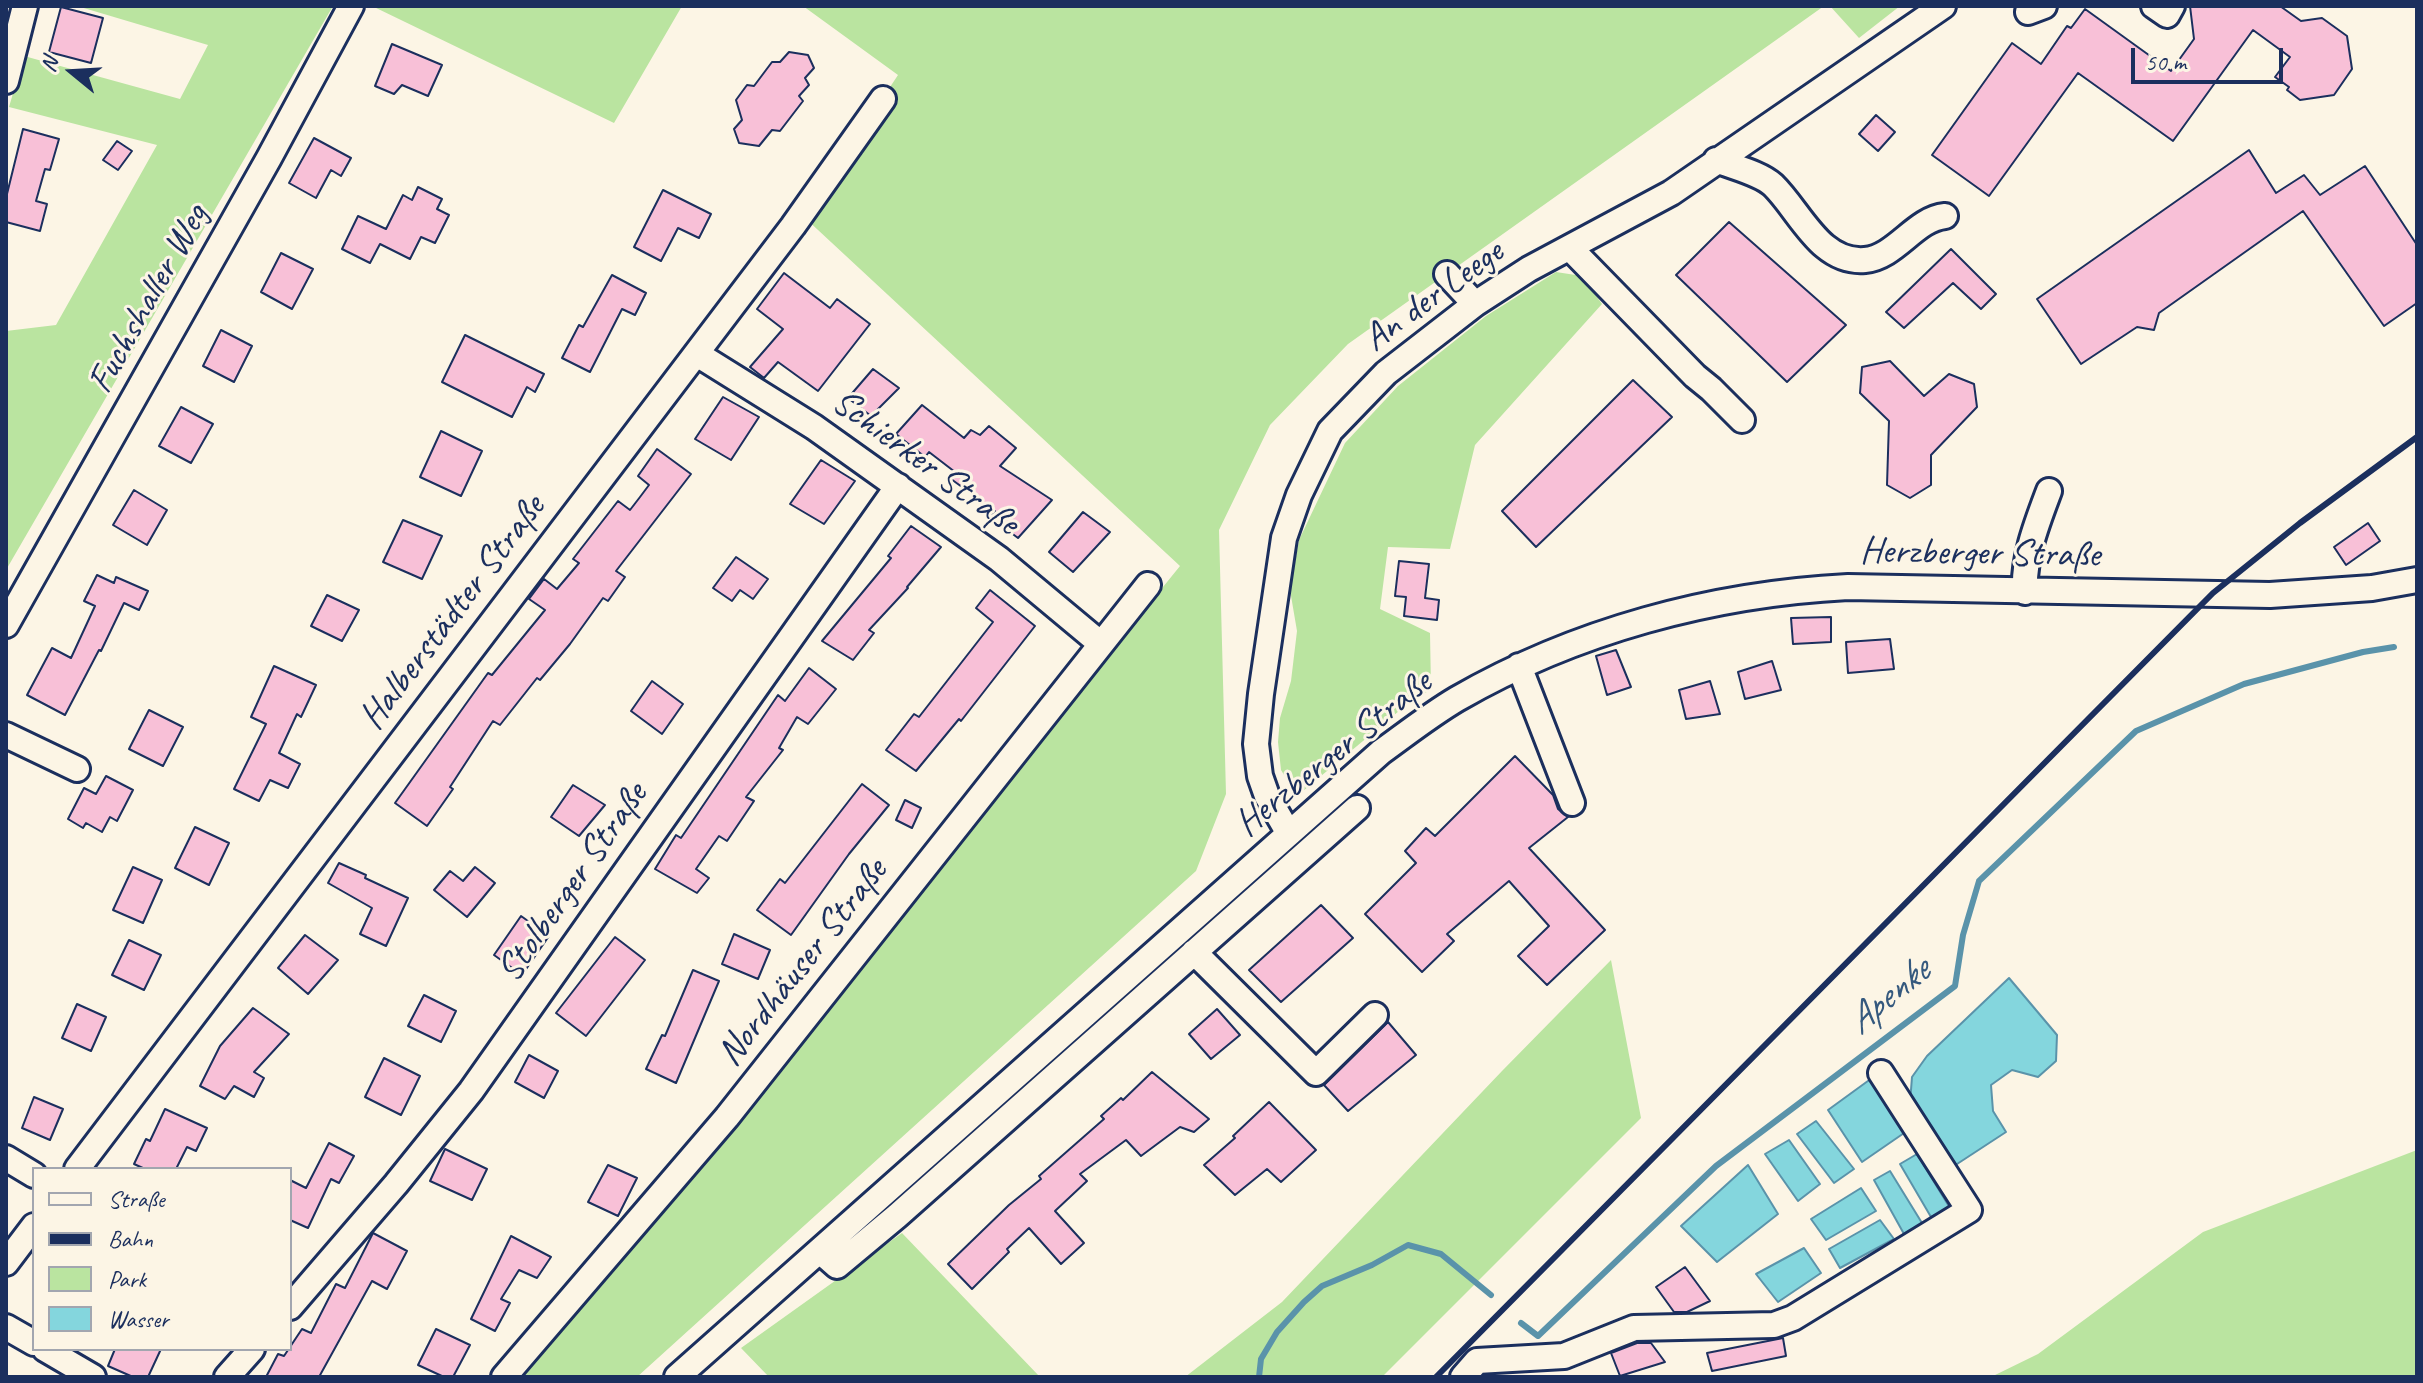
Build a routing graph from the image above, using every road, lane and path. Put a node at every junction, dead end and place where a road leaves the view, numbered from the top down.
1 (25, 6) edge
2 (351, 6) edge
3 (1943, 6) edge
4 (2154, 6) edge
5 (2172, 6) edge
6 (6, 81) edge
7 (883, 99) dead end
8 (1716, 160) junction
9 (1945, 216) dead end
10 (1570, 248) junction
11 (1447, 274) dead end
12 (1475, 304) junction
13 (697, 354) junction
14 (1742, 420) dead end
15 (898, 486) junction
16 (2049, 491) dead end
17 (2417, 580) edge
18 (1148, 585) dead end
19 (2025, 592) junction
20 (6, 625) edge
21 (1101, 644) junction
22 (1519, 666) junction
23 (6, 735) edge
24 (77, 769) dead end
25 (1572, 803) dead end
26 (1357, 808) dead end
27 (1288, 832) junction
28 (1194, 952) junction
29 (1375, 1015) dead end
30 (1881, 1073) dead end
31 (6, 1158) edge
32 (79, 1167) edge
33 (32, 1174) edge
34 (32, 1229) edge
35 (820, 1251) junction
36 (6, 1263) edge
37 (292, 1305) edge
38 (6, 1327) edge
39 (32, 1342) edge
40 (48, 1351) edge
41 (250, 1351) edge
42 (93, 1377) edge
43 (227, 1377) edge
44 (504, 1377) edge
45 (677, 1377) edge
46 (1463, 1377) edge

1 - 6 street
2 - 20 street, Fuchshaller Weg
3 - 8 street, An der Leege
4 - 5 street
7 - 13 street, Halberstädter Straße
8 - 9 street
8 - 10 street, An der Leege
10 - 12 street, An der Leege
10 - 14 street
11 - 12 street
12 - 27 street, An der Leege
13 - 15 street, Schierker Straße
13 - 32 street, Halberstädter Straße
15 - 21 street, Schierker Straße
15 - 37 street, Stolberger Straße
16 - 19 street
17 - 19 street, Herzberger Straße
18 - 21 street, Nordhäuser Straße
19 - 22 street, Herzberger Straße
21 - 44 street, Nordhäuser Straße
22 - 25 street
22 - 27 street, Herzberger Straße
23 - 24 street
26 - 28 street, Herzberger Straße
27 - 35 street, Herzberger Straße
28 - 29 street
28 - 35 street, Herzberger Straße
30 - 46 street
31 - 33 street
34 - 36 street
35 - 45 street, Herzberger Straße
38 - 39 street
40 - 42 street
41 - 43 street

